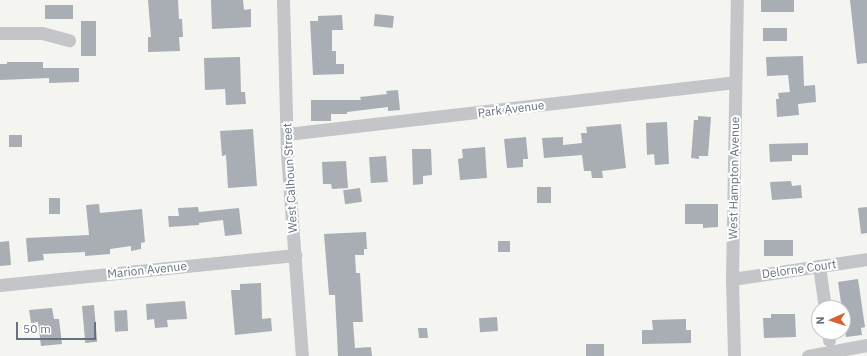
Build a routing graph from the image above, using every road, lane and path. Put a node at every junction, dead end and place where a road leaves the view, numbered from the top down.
1 (283, 0) edge
2 (737, 0) edge
3 (0, 33) edge
4 (69, 40) dead end
5 (736, 82) junction
6 (287, 134) junction
7 (295, 254) junction
8 (867, 259) edge
9 (819, 266) junction
10 (732, 279) junction
11 (0, 285) edge
12 (824, 300) edge
13 (867, 345) edge
14 (302, 356) edge
15 (734, 356) edge
16 (808, 356) edge

1 - 6 street, West Calhoun Street
2 - 5 street, West Hampton Avenue
3 - 4 street
5 - 6 street, Park Avenue
5 - 10 street, West Hampton Avenue
6 - 7 street, West Calhoun Street
7 - 11 street, Marion Avenue
7 - 14 street, West Calhoun Street
8 - 9 street, Delorne Court
9 - 10 street, Delorne Court
9 - 12 street
10 - 15 street, West Hampton Avenue
13 - 16 street

